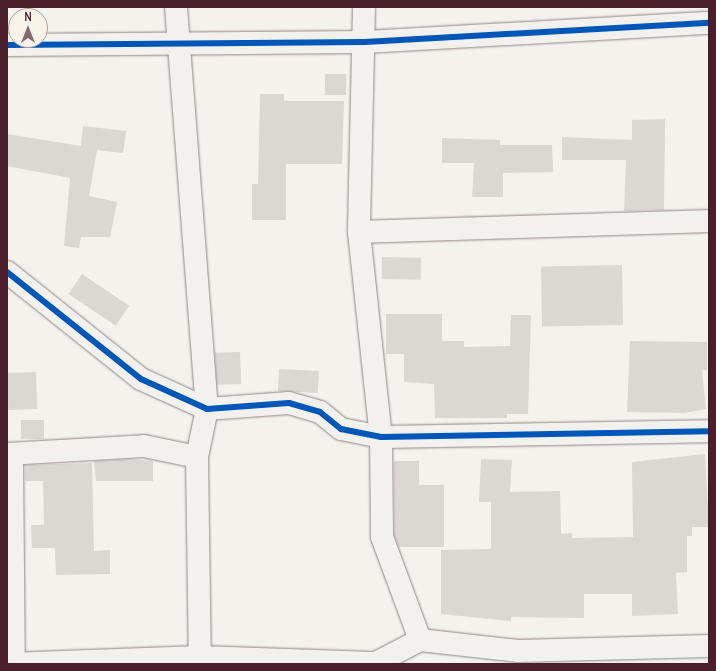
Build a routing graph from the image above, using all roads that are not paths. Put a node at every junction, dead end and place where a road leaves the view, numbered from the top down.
1 (176, 7) edge
2 (364, 7) edge
3 (709, 23) edge
4 (178, 42) junction
5 (366, 42) junction
6 (7, 44) edge
7 (709, 221) edge
8 (360, 232) junction
9 (7, 272) edge
10 (207, 409) junction
11 (709, 431) edge
12 (381, 437) junction
13 (10, 454) edge
14 (196, 457) junction
15 (420, 640) junction
16 (709, 646) edge
17 (200, 661) edge
18 (7, 664) edge
19 (14, 664) edge
20 (374, 664) edge

1 - 4 street
2 - 5 street
3 - 5 street
4 - 5 street
4 - 6 street
4 - 10 street
5 - 8 street
7 - 8 street
8 - 12 street
9 - 10 street
10 - 12 street
10 - 14 street
11 - 12 street
12 - 15 street
13 - 14 street
13 - 19 street
14 - 17 street
15 - 16 street
15 - 20 street
17 - 19 street
17 - 20 street
18 - 19 street

